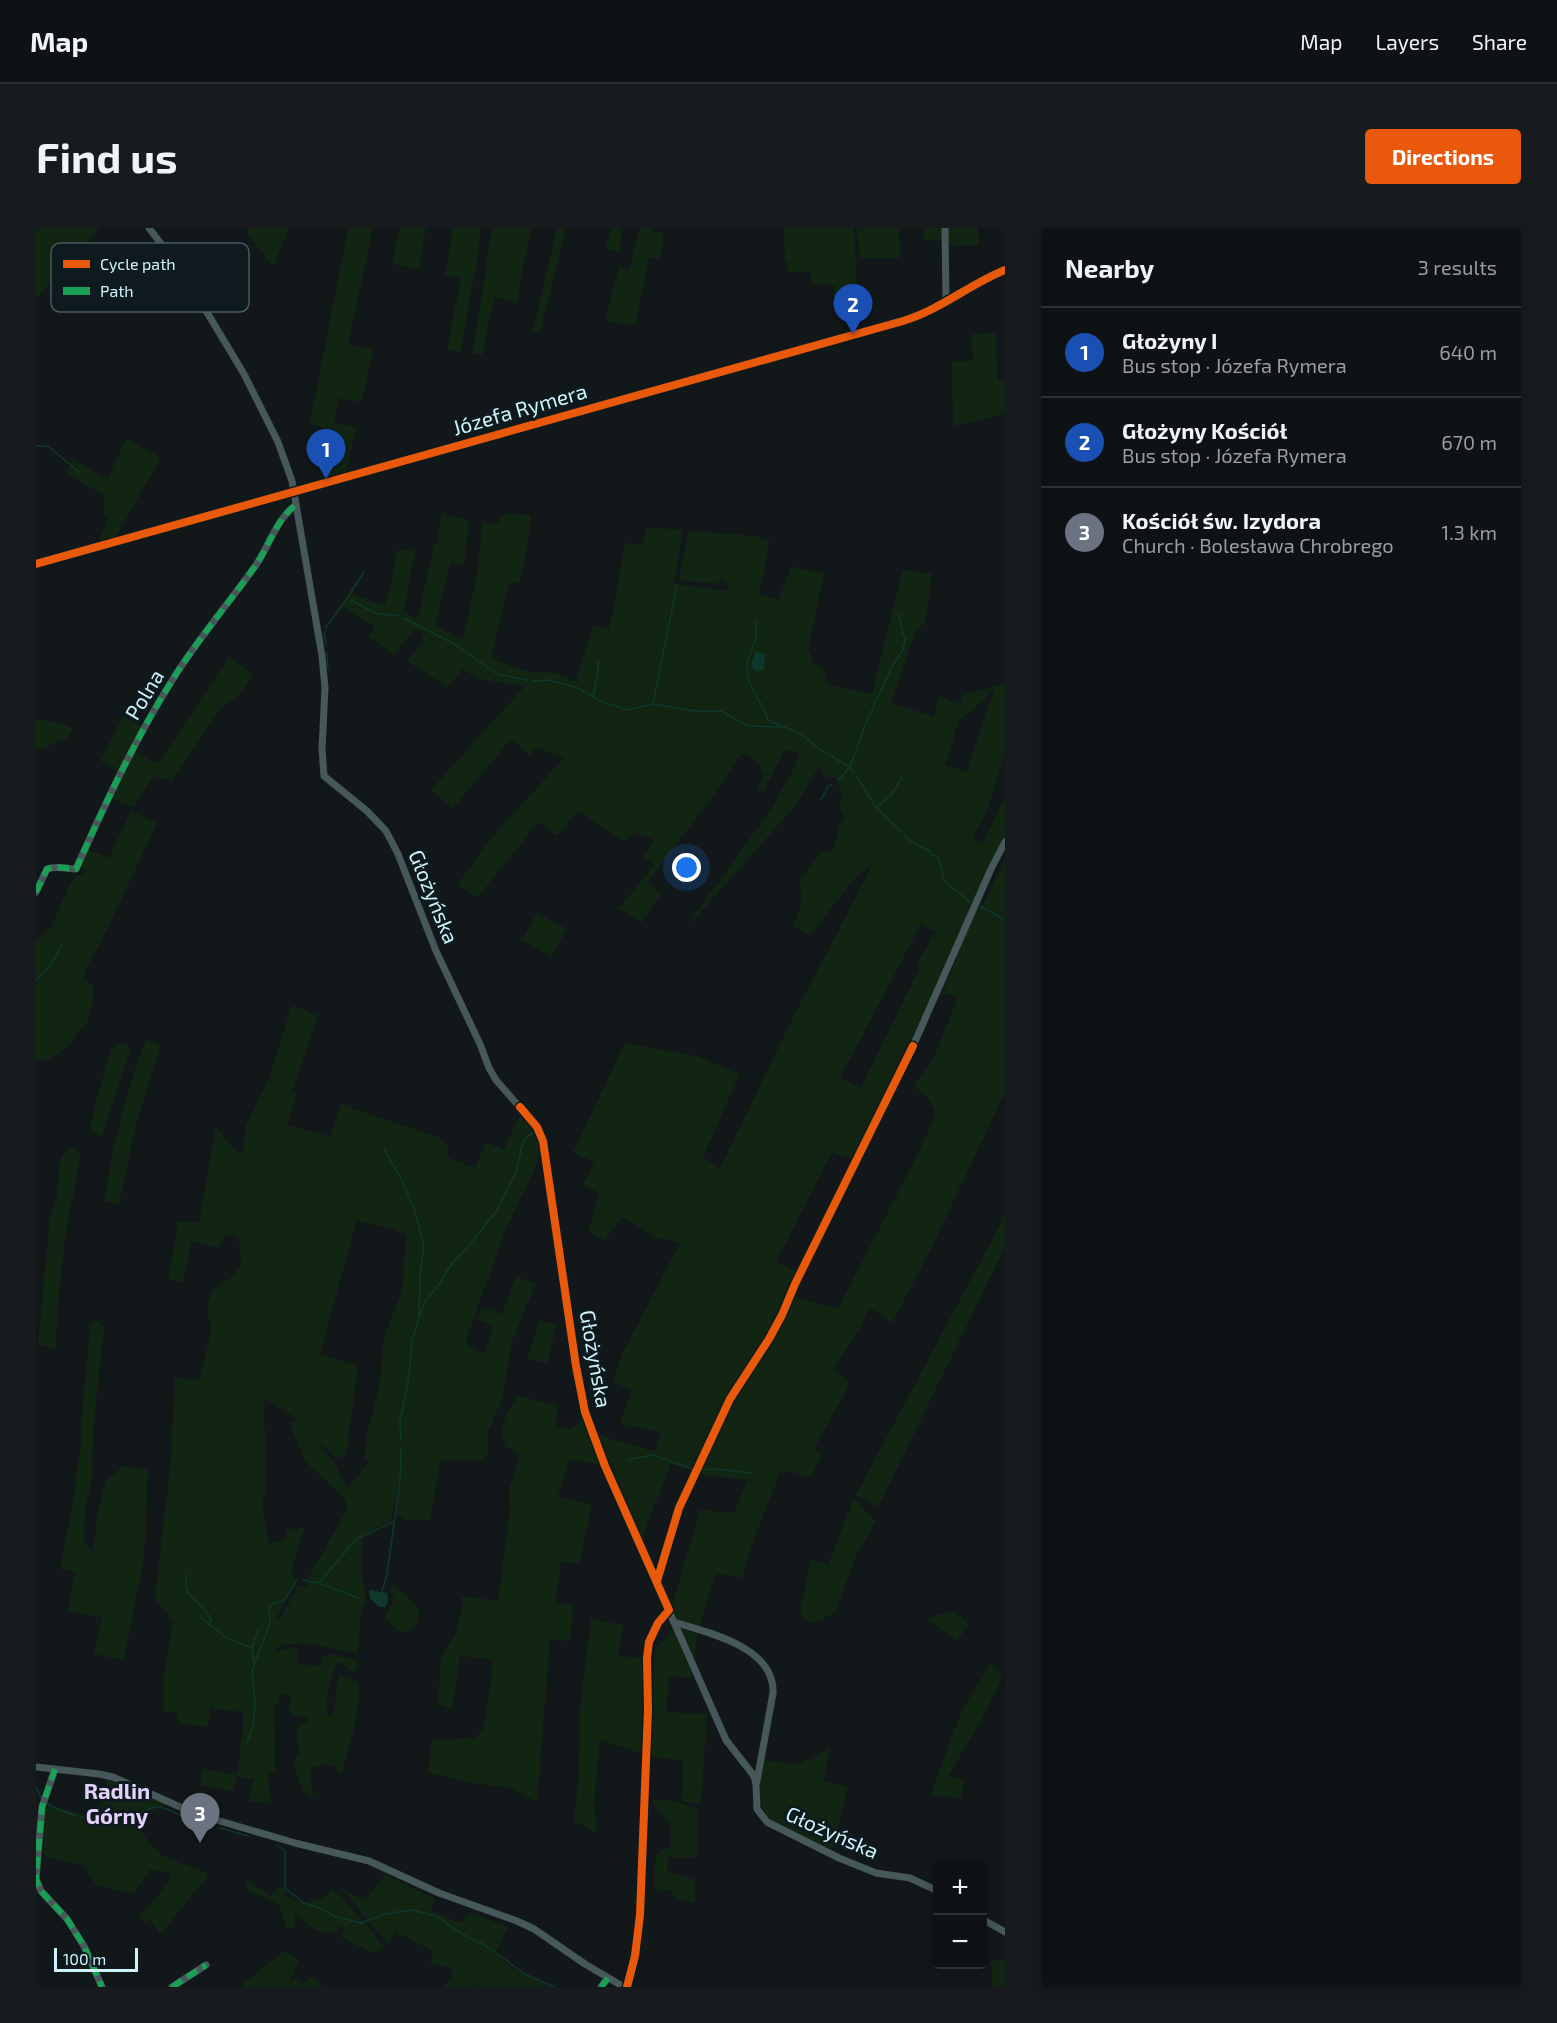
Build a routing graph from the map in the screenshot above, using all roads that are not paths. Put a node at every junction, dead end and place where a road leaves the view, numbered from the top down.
1 (149, 228) edge
2 (945, 228) edge
3 (160, 243) edge
4 (1005, 270) edge
5 (946, 303) junction
6 (207, 312) edge
7 (294, 492) junction
8 (296, 505) junction
9 (36, 564) edge
10 (1005, 842) edge
11 (36, 892) edge
12 (913, 1046) dead end
13 (749, 1368) dead end
14 (657, 1581) junction
15 (669, 1610) junction
16 (674, 1622) junction
17 (36, 1767) edge
18 (55, 1769) junction
19 (756, 1784) junction
20 (933, 1889) edge
21 (987, 1922) edge
22 (1005, 1932) edge
23 (206, 1965) dead end
24 (608, 1978) junction
25 (102, 1987) edge
26 (172, 1987) edge
27 (601, 1987) edge
28 (626, 1987) edge

1 - 3 street, Głożyńska
2 - 5 street
4 - 5 street, Józefa Rymera
5 - 7 street, Józefa Rymera
6 - 7 street, Głożyńska
7 - 8 street, Głożyńska
7 - 9 street, Józefa Rymera
8 - 11 street, Polna
8 - 14 street, Głożyńska
10 - 12 street
13 - 14 street
14 - 15 street, Głożyńska
15 - 16 street, Głożyńska
15 - 28 street
16 - 19 street, Głożyńska
16 - 19 street
17 - 18 street
18 - 24 street
18 - 25 street
19 - 20 street, Głożyńska
21 - 22 street
23 - 26 street
24 - 27 street
24 - 28 street

